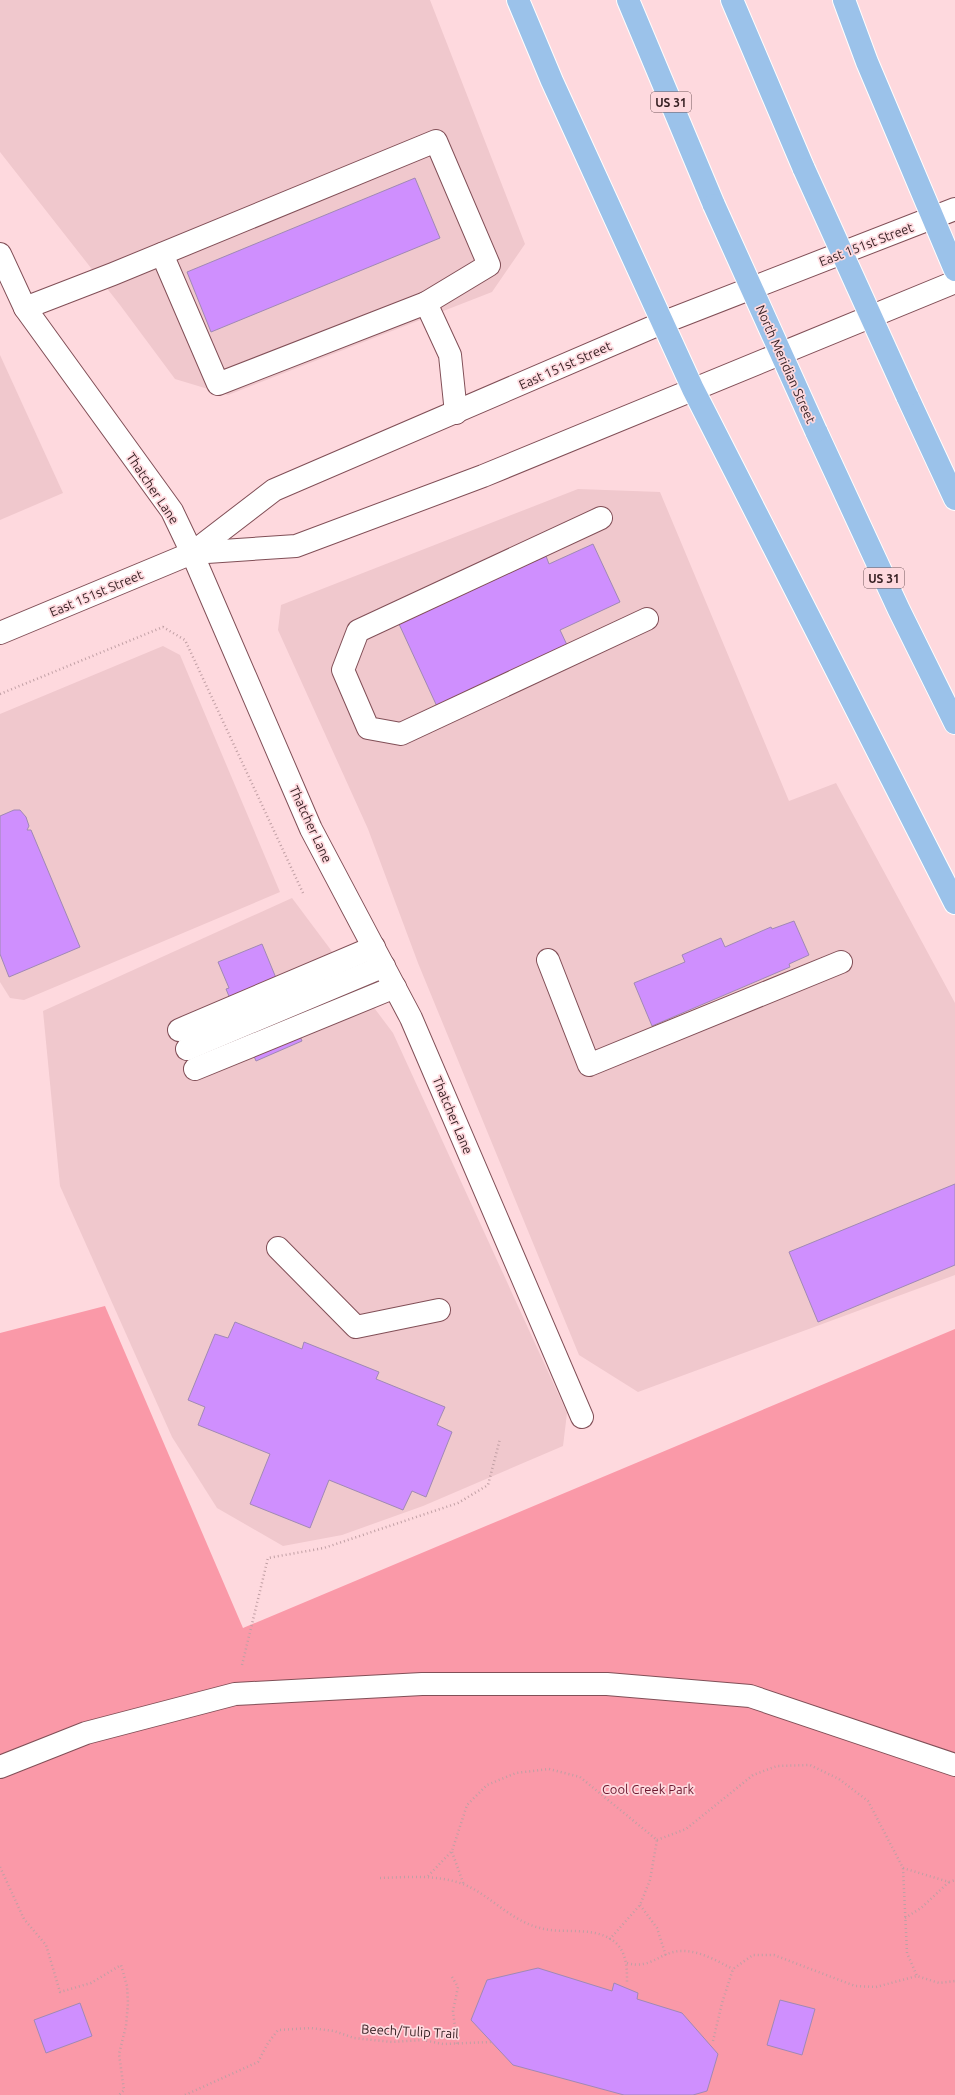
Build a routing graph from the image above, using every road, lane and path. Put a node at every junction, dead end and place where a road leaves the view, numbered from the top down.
1 (518, 0) edge
2 (628, 0) edge
3 (732, 0) edge
4 (844, 0) edge
5 (955, 209) edge
6 (933, 218) junction
7 (0, 254) edge
8 (162, 254) junction
9 (955, 270) edge
10 (955, 282) edge
11 (426, 303) junction
12 (25, 308) junction
13 (662, 323) junction
14 (693, 389) junction
15 (456, 413) junction
16 (955, 500) edge
17 (601, 518) dead end
18 (192, 553) junction
19 (647, 619) dead end
20 (0, 633) edge
21 (0, 694) edge
22 (955, 723) edge
23 (303, 893) dead end
24 (955, 903) edge
25 (374, 947) junction
26 (548, 960) dead end
27 (841, 962) dead end
28 (384, 966) junction
29 (395, 986) junction
30 (195, 1069) dead end
31 (278, 1248) dead end
32 (439, 1310) dead end
33 (582, 1418) dead end
34 (500, 1439) dead end
35 (235, 1694) junction
36 (955, 1765) edge
37 (0, 1767) edge
38 (657, 1840) junction
39 (452, 1851) junction
40 (0, 1867) edge
41 (903, 1868) junction
42 (428, 1876) junction
43 (380, 1878) dead end
44 (955, 1880) edge
45 (949, 1882) junction
46 (464, 1885) junction
47 (640, 1905) junction
48 (905, 1918) junction
49 (609, 1940) junction
50 (666, 1956) junction
51 (627, 1963) junction
52 (733, 1969) junction
53 (918, 1976) junction
54 (452, 1977) dead end
55 (955, 1981) edge
56 (627, 1982) dead end
57 (713, 2041) dead end
58 (492, 2042) dead end
59 (458, 2044) junction
60 (124, 2090) junction
61 (119, 2095) edge
62 (125, 2095) edge
63 (185, 2095) edge

1 - 13 highway
2 - 22 highway, North Meridian Street / US 31, bridge
3 - 16 highway, bridge
4 - 6 highway
5 - 6 street, East 151st Street
6 - 9 highway
6 - 13 street, East 151st Street
7 - 12 street, Thatcher Lane
8 - 11 street
8 - 11 street
8 - 12 street
10 - 14 street, East 151st Street
11 - 15 street
12 - 18 street, Thatcher Lane
13 - 14 highway
13 - 15 street, East 151st Street
14 - 18 street, East 151st Street
14 - 24 highway
15 - 18 street, East 151st Street
17 - 19 street
18 - 20 street, East 151st Street
18 - 25 street, Thatcher Lane
21 - 23 path
25 - 28 street, Thatcher Lane
25 - 28 street
26 - 27 street
28 - 29 street, Thatcher Lane
29 - 30 street
29 - 33 street, Thatcher Lane
31 - 32 street
34 - 35 path
35 - 36 street
35 - 37 street
38 - 39 path
38 - 41 path
38 - 47 path
39 - 42 path
39 - 46 path
40 - 60 path
41 - 45 path
41 - 48 path
42 - 43 path
42 - 46 path
44 - 45 path
45 - 48 path
46 - 49 path
47 - 49 path
47 - 50 path
48 - 53 path
49 - 51 path
50 - 51 path
50 - 52 path
51 - 56 path
52 - 53 path
52 - 57 path
53 - 55 path
54 - 59 path
58 - 59 path, Beech/Tulip Trail
59 - 63 path, Beech/Tulip Trail
60 - 61 path
60 - 62 path

